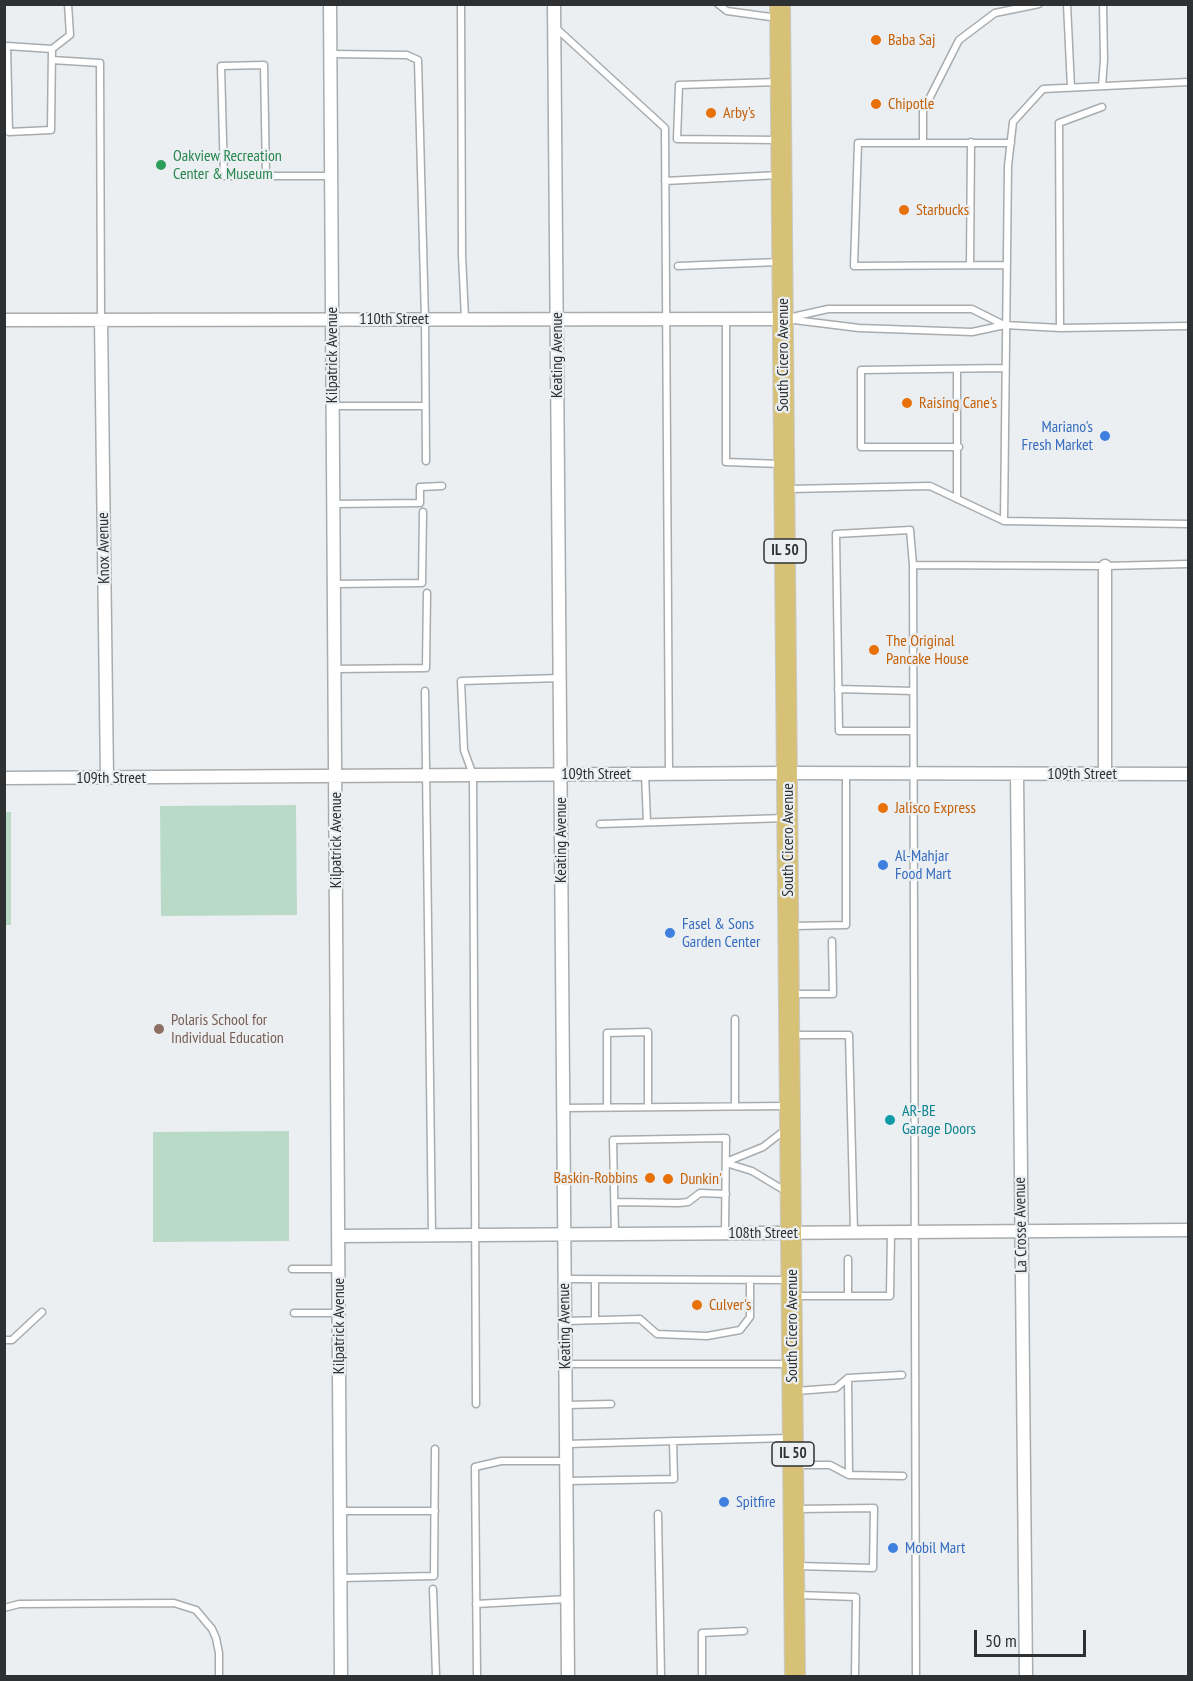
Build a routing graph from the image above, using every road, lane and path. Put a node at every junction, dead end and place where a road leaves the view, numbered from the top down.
1 (68, 4) edge
2 (330, 4) edge
3 (461, 4) edge
4 (554, 4) edge
5 (718, 4) edge
6 (1039, 4) edge
7 (1067, 4) edge
8 (1102, 4) edge
9 (781, 11) edge
10 (554, 26) junction
11 (6, 46) edge
12 (52, 49) junction
13 (330, 54) junction
14 (52, 60) junction
15 (781, 82) junction
16 (1188, 82) edge
17 (1102, 86) junction
18 (1071, 87) junction
19 (1102, 107) dead end
20 (782, 140) junction
21 (971, 142) junction
22 (923, 143) junction
23 (1011, 143) junction
24 (266, 175) junction
25 (782, 175) junction
26 (331, 176) junction
27 (666, 181) junction
28 (783, 262) junction
29 (970, 265) junction
30 (1006, 265) junction
31 (678, 266) dead end
32 (101, 319) junction
33 (332, 319) junction
34 (425, 319) junction
35 (465, 319) junction
36 (556, 319) junction
37 (666, 319) junction
38 (726, 319) junction
39 (783, 319) junction
40 (4, 320) edge
41 (1005, 325) junction
42 (1188, 326) edge
43 (1060, 328) junction
44 (1005, 368) junction
45 (957, 369) junction
46 (333, 406) junction
47 (425, 406) junction
48 (958, 447) junction
49 (426, 461) dead end
50 (784, 464) junction
51 (442, 486) dead end
52 (785, 489) junction
53 (957, 499) junction
54 (333, 504) junction
55 (423, 512) dead end
56 (1004, 520) junction
57 (1188, 524) edge
58 (1188, 564) edge
59 (913, 565) junction
60 (1105, 566) junction
61 (334, 584) junction
62 (427, 593) dead end
63 (334, 669) junction
64 (560, 678) junction
65 (838, 689) junction
66 (425, 691) dead end
67 (913, 691) junction
68 (913, 731) junction
69 (788, 773) junction
70 (846, 773) junction
71 (913, 773) junction
72 (645, 774) junction
73 (669, 774) junction
74 (1017, 774) junction
75 (1105, 774) junction
76 (1188, 774) edge
77 (425, 775) junction
78 (473, 775) junction
79 (561, 775) junction
80 (335, 776) junction
81 (4, 778) edge
82 (107, 778) junction
83 (788, 818) junction
84 (647, 822) junction
85 (600, 824) dead end
86 (789, 926) junction
87 (832, 941) dead end
88 (789, 994) junction
89 (735, 1019) dead end
90 (790, 1035) junction
91 (735, 1106) junction
92 (790, 1106) junction
93 (607, 1107) junction
94 (648, 1107) junction
95 (563, 1108) junction
96 (790, 1126) junction
97 (726, 1162) junction
98 (726, 1194) junction
99 (791, 1195) junction
100 (615, 1203) junction
101 (1188, 1230) edge
102 (1021, 1232) junction
103 (725, 1233) junction
104 (791, 1233) junction
105 (854, 1233) junction
106 (891, 1233) junction
107 (914, 1233) junction
108 (564, 1234) junction
109 (615, 1234) junction
110 (432, 1235) junction
111 (474, 1235) junction
112 (339, 1236) junction
113 (848, 1259) dead end
114 (292, 1269) dead end
115 (339, 1269) junction
116 (565, 1279) junction
117 (594, 1279) junction
118 (750, 1280) junction
119 (792, 1288) junction
120 (848, 1296) junction
121 (42, 1312) dead end
122 (294, 1313) dead end
123 (339, 1313) junction
124 (595, 1320) junction
125 (565, 1321) junction
126 (4, 1340) edge
127 (566, 1364) junction
128 (792, 1364) junction
129 (902, 1375) dead end
130 (848, 1378) junction
131 (792, 1392) junction
132 (476, 1404) dead end
133 (611, 1404) dead end
134 (566, 1405) junction
135 (793, 1438) junction
136 (673, 1441) junction
137 (567, 1444) junction
138 (435, 1449) dead end
139 (567, 1461) junction
140 (793, 1465) junction
141 (849, 1475) junction
142 (903, 1476) dead end
143 (567, 1481) junction
144 (793, 1509) junction
145 (340, 1510) junction
146 (435, 1511) junction
147 (658, 1514) dead end
148 (794, 1566) junction
149 (341, 1578) junction
150 (434, 1589) dead end
151 (794, 1595) junction
152 (568, 1599) junction
153 (476, 1604) junction
154 (4, 1608) edge
155 (744, 1630) dead end
156 (219, 1677) edge
157 (341, 1677) edge
158 (436, 1677) edge
159 (477, 1677) edge
160 (568, 1677) edge
161 (661, 1677) edge
162 (702, 1677) edge
163 (795, 1677) edge
164 (855, 1677) edge
165 (916, 1677) edge
166 (1026, 1677) edge

1 - 12 lane
2 - 13 street, Kilpatrick Avenue
3 - 35 lane
4 - 10 street, Keating Avenue
5 - 9 lane
6 - 22 lane
7 - 18 lane
8 - 17 lane
9 - 15 main road, South Cicero Avenue / IL 50
10 - 27 lane
10 - 36 street, Keating Avenue
11 - 12 lane
11 - 14 lane
12 - 14 lane
13 - 26 street, Kilpatrick Avenue
13 - 34 lane
14 - 32 lane
15 - 20 main road, South Cicero Avenue / IL 50
15 - 20 lane
16 - 17 lane
17 - 18 lane
18 - 23 lane
19 - 43 lane
20 - 25 main road, South Cicero Avenue / IL 50
21 - 22 lane
21 - 23 lane
21 - 29 lane
22 - 29 lane
23 - 30 lane
24 - 24 lane
24 - 26 lane
25 - 27 lane
25 - 28 main road, South Cicero Avenue / IL 50
26 - 33 street, Kilpatrick Avenue
27 - 37 lane
28 - 31 lane
28 - 39 main road, South Cicero Avenue / IL 50
29 - 30 lane
30 - 41 lane
32 - 33 street, 110th Street
32 - 40 street, 110th Street
32 - 82 street, Knox Avenue
33 - 34 street, 110th Street
33 - 46 street, Kilpatrick Avenue
34 - 35 street, 110th Street
34 - 47 lane
35 - 36 street, 110th Street
36 - 37 street, 110th Street
36 - 64 street, Keating Avenue
37 - 38 street, 110th Street
37 - 73 lane
38 - 39 street, 110th Street
38 - 50 lane
39 - 41 lane
39 - 41 lane
39 - 50 main road, South Cicero Avenue / IL 50
41 - 43 lane
41 - 44 lane
42 - 43 lane
44 - 45 lane
44 - 56 lane
45 - 48 lane
45 - 48 lane
46 - 47 lane
46 - 54 street, Kilpatrick Avenue
47 - 49 lane
48 - 53 lane
50 - 52 main road, South Cicero Avenue / IL 50
51 - 54 lane
52 - 53 lane
52 - 69 main road, South Cicero Avenue / IL 50
53 - 56 lane
54 - 61 street, Kilpatrick Avenue
55 - 61 lane
56 - 57 lane
58 - 60 lane
59 - 60 lane
59 - 65 lane
59 - 67 lane
60 - 75 street
61 - 63 street, Kilpatrick Avenue
62 - 63 lane
63 - 80 street, Kilpatrick Avenue
64 - 78 lane
64 - 79 street, Keating Avenue
65 - 67 lane
65 - 68 lane
66 - 77 lane
67 - 68 lane
68 - 71 lane
69 - 70 street, 109th Street
69 - 73 street, 109th Street
69 - 83 main road, South Cicero Avenue / IL 50
70 - 71 street, 109th Street
70 - 86 lane
71 - 74 street, 109th Street
71 - 107 lane
72 - 73 street, 109th Street
72 - 79 street, 109th Street
72 - 84 lane
74 - 75 street, 109th Street
74 - 102 street, La Crosse Avenue
75 - 76 street, 109th Street
77 - 78 street, 109th Street
77 - 80 street, 109th Street
77 - 110 lane
78 - 79 street, 109th Street
78 - 111 lane
79 - 95 street, Keating Avenue
80 - 82 street, 109th Street
80 - 112 street, Kilpatrick Avenue
81 - 82 street, 109th Street
83 - 84 lane
83 - 86 main road, South Cicero Avenue / IL 50
84 - 85 lane
86 - 88 main road, South Cicero Avenue / IL 50
87 - 88 lane
88 - 90 main road, South Cicero Avenue / IL 50
89 - 91 lane
90 - 92 main road, South Cicero Avenue / IL 50
90 - 105 lane
91 - 92 lane
91 - 94 lane
92 - 96 main road, South Cicero Avenue / IL 50
93 - 94 lane
93 - 94 lane
93 - 95 lane
95 - 108 street, Keating Avenue
96 - 97 lane
96 - 99 main road, South Cicero Avenue / IL 50
97 - 98 lane
97 - 99 lane
97 - 100 lane
98 - 100 lane
98 - 103 lane
99 - 104 main road, South Cicero Avenue / IL 50
100 - 109 lane
101 - 102 street, 108th Street
102 - 107 street, 108th Street
102 - 166 street, La Crosse Avenue
103 - 104 street, 108th Street
103 - 109 street, 108th Street
104 - 105 street, 108th Street
104 - 119 main road, South Cicero Avenue / IL 50
105 - 106 street, 108th Street
106 - 107 street, 108th Street
106 - 120 lane
107 - 165 lane
108 - 109 street, 108th Street
108 - 111 street, 108th Street
108 - 116 street, Keating Avenue
110 - 111 street, 108th Street
110 - 112 street, 108th Street
111 - 132 lane
112 - 115 street, Kilpatrick Avenue
113 - 120 lane
114 - 115 lane
115 - 123 street, Kilpatrick Avenue
116 - 117 lane
116 - 125 street, Keating Avenue
117 - 118 lane
117 - 124 lane
118 - 119 lane
118 - 124 lane
119 - 120 lane
119 - 128 main road, South Cicero Avenue / IL 50
121 - 126 lane
122 - 123 lane
123 - 145 street, Kilpatrick Avenue
124 - 125 lane
125 - 127 street, Keating Avenue
127 - 128 lane
127 - 134 street, Keating Avenue
128 - 131 main road, South Cicero Avenue / IL 50
129 - 130 lane
130 - 131 lane
130 - 141 lane
131 - 135 main road, South Cicero Avenue / IL 50
133 - 134 lane
134 - 137 street, Keating Avenue
135 - 136 lane
135 - 140 main road, South Cicero Avenue / IL 50
136 - 137 lane
136 - 143 lane
137 - 139 street, Keating Avenue
138 - 146 lane
139 - 143 street, Keating Avenue
139 - 153 lane
140 - 141 lane
140 - 144 main road, South Cicero Avenue / IL 50
141 - 142 lane
143 - 152 street, Keating Avenue
144 - 148 main road, South Cicero Avenue / IL 50
144 - 148 lane
145 - 146 lane
145 - 149 street, Kilpatrick Avenue
146 - 149 lane
147 - 161 lane
148 - 151 main road, South Cicero Avenue / IL 50
149 - 157 street, Kilpatrick Avenue
150 - 158 lane
151 - 163 main road, South Cicero Avenue / IL 50
151 - 164 lane
152 - 153 lane
152 - 160 street, Keating Avenue
153 - 159 lane
154 - 156 lane
155 - 162 lane

